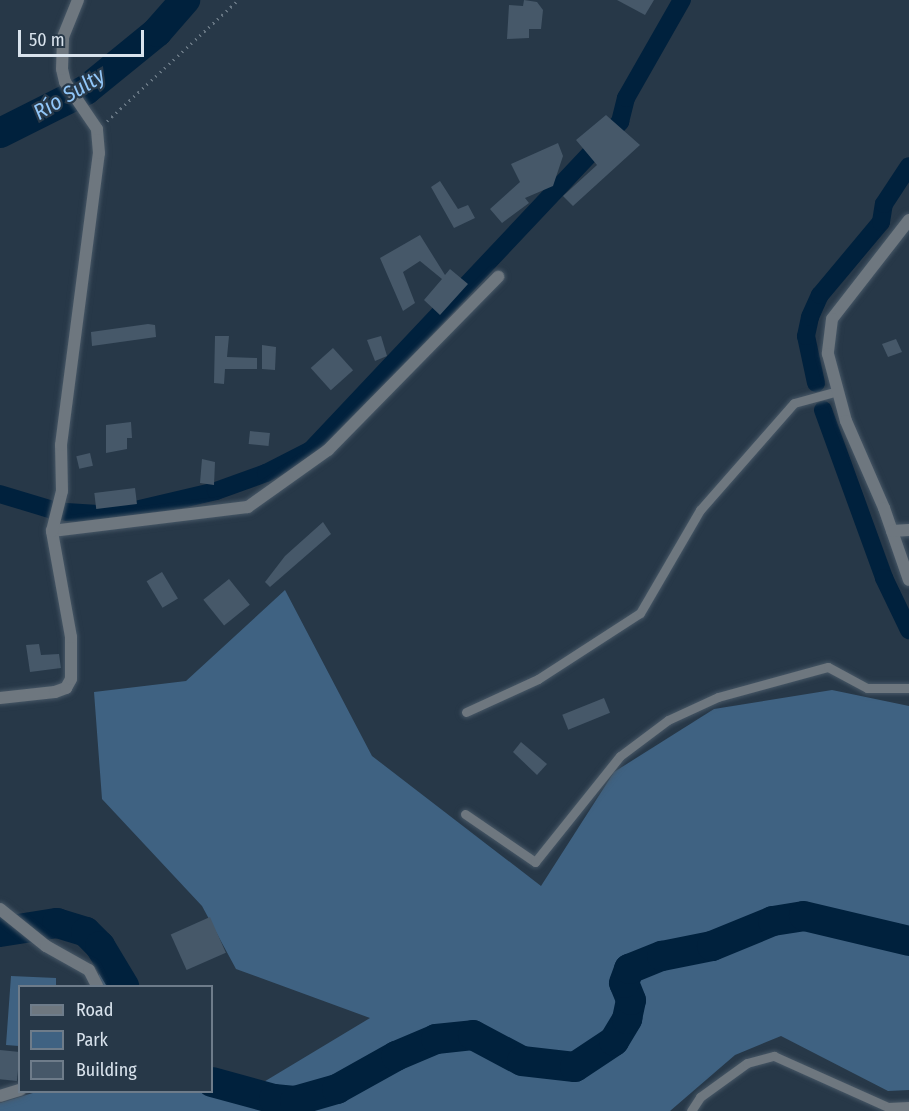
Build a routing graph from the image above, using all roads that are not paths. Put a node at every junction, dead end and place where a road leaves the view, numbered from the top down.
1 (78, 0) edge
2 (909, 220) edge
3 (498, 276) dead end
4 (838, 391) junction
5 (909, 530) edge
6 (52, 531) junction
7 (892, 531) junction
8 (909, 580) edge
9 (909, 688) edge
10 (0, 698) edge
11 (466, 712) dead end
12 (465, 814) dead end
13 (0, 909) edge
14 (96, 985) edge
15 (18, 1091) edge
16 (0, 1096) edge
17 (909, 1106) edge
18 (691, 1111) edge

1 - 6 street
2 - 4 street
3 - 6 street
4 - 7 street
4 - 11 lane
5 - 7 street
6 - 10 street
7 - 8 street
9 - 12 lane
13 - 14 street
15 - 16 street
17 - 18 lane

